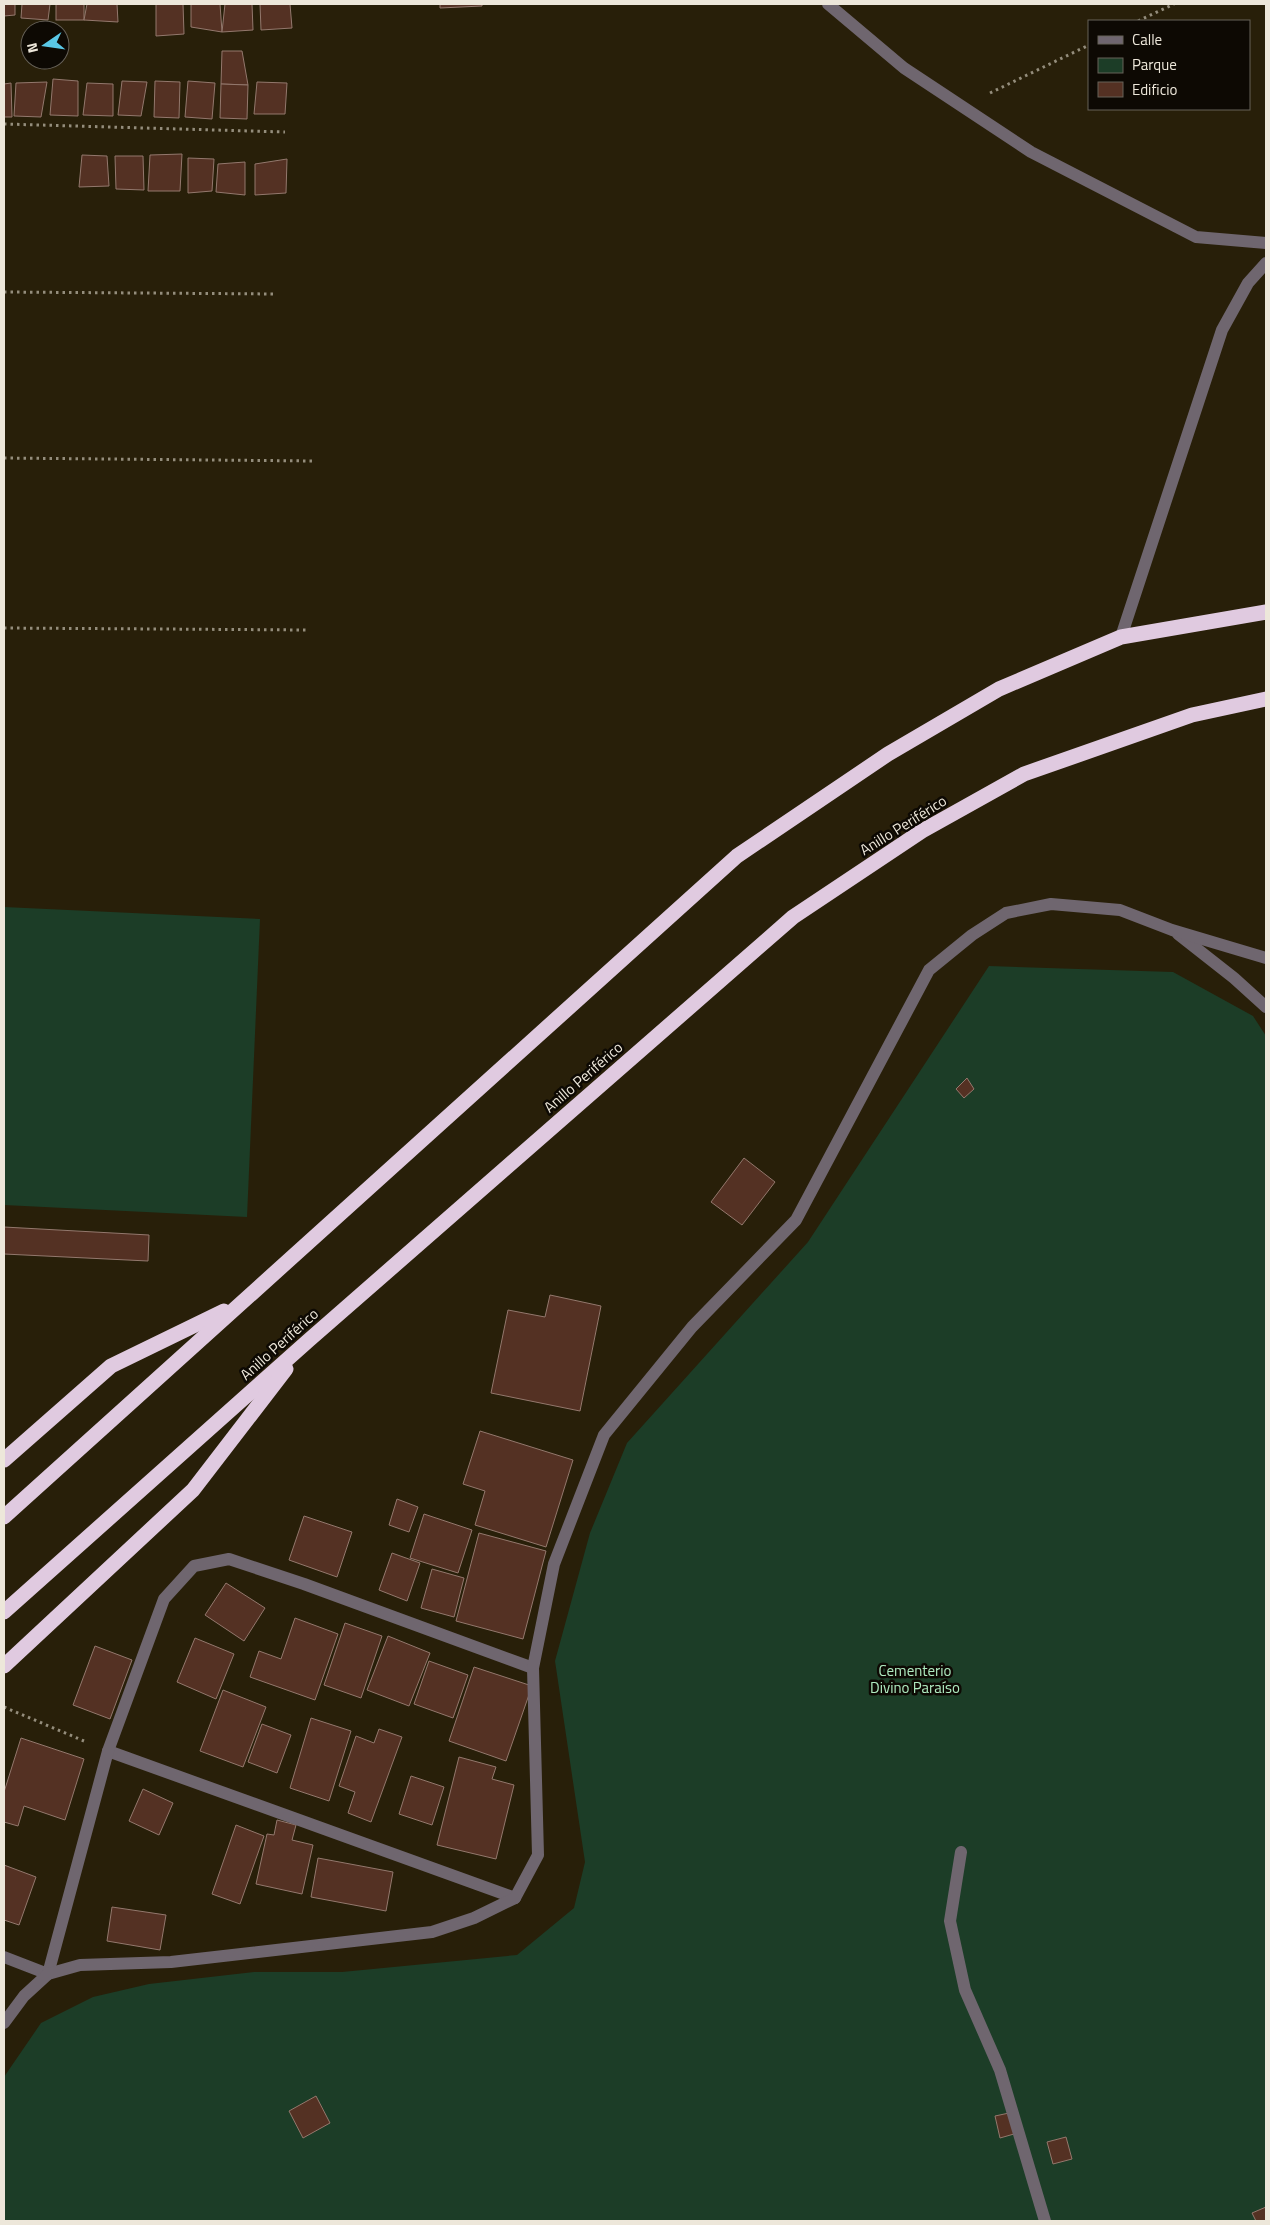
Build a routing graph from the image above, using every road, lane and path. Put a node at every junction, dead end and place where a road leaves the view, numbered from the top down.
1 (828, 4) edge
2 (1174, 4) edge
3 (1140, 20) edge
4 (1088, 45) edge
5 (963, 107) junction
6 (4, 124) edge
7 (285, 132) dead end
8 (1266, 244) edge
9 (1266, 263) edge
10 (4, 292) edge
11 (276, 294) dead end
12 (4, 458) edge
13 (312, 461) dead end
14 (1266, 612) edge
15 (4, 628) edge
16 (309, 630) dead end
17 (1121, 637) junction
18 (1266, 698) edge
19 (1172, 930) junction
20 (1266, 958) edge
21 (1266, 1007) edge
22 (241, 1302) junction
23 (309, 1340) junction
24 (4, 1460) edge
25 (4, 1517) edge
26 (4, 1612) edge
27 (4, 1666) edge
28 (533, 1668) junction
29 (4, 1707) edge
30 (108, 1751) junction
31 (961, 1852) dead end
32 (515, 1898) junction
33 (4, 1957) edge
34 (48, 1974) junction
35 (4, 2023) edge
36 (1046, 2221) edge

1 - 5 street
2 - 3 path
4 - 5 path
5 - 8 street
6 - 7 path
9 - 17 street
10 - 11 path
12 - 13 path
14 - 17 highway
15 - 16 path
17 - 22 highway
18 - 23 highway, Anillo Periférico
19 - 20 street
19 - 21 street
19 - 28 street
22 - 24 highway
22 - 25 highway
23 - 26 highway, Anillo Periférico
23 - 27 highway
28 - 30 street
28 - 32 street
29 - 30 path
30 - 32 street
30 - 34 street
31 - 36 street
32 - 34 street
33 - 34 street
34 - 35 street

